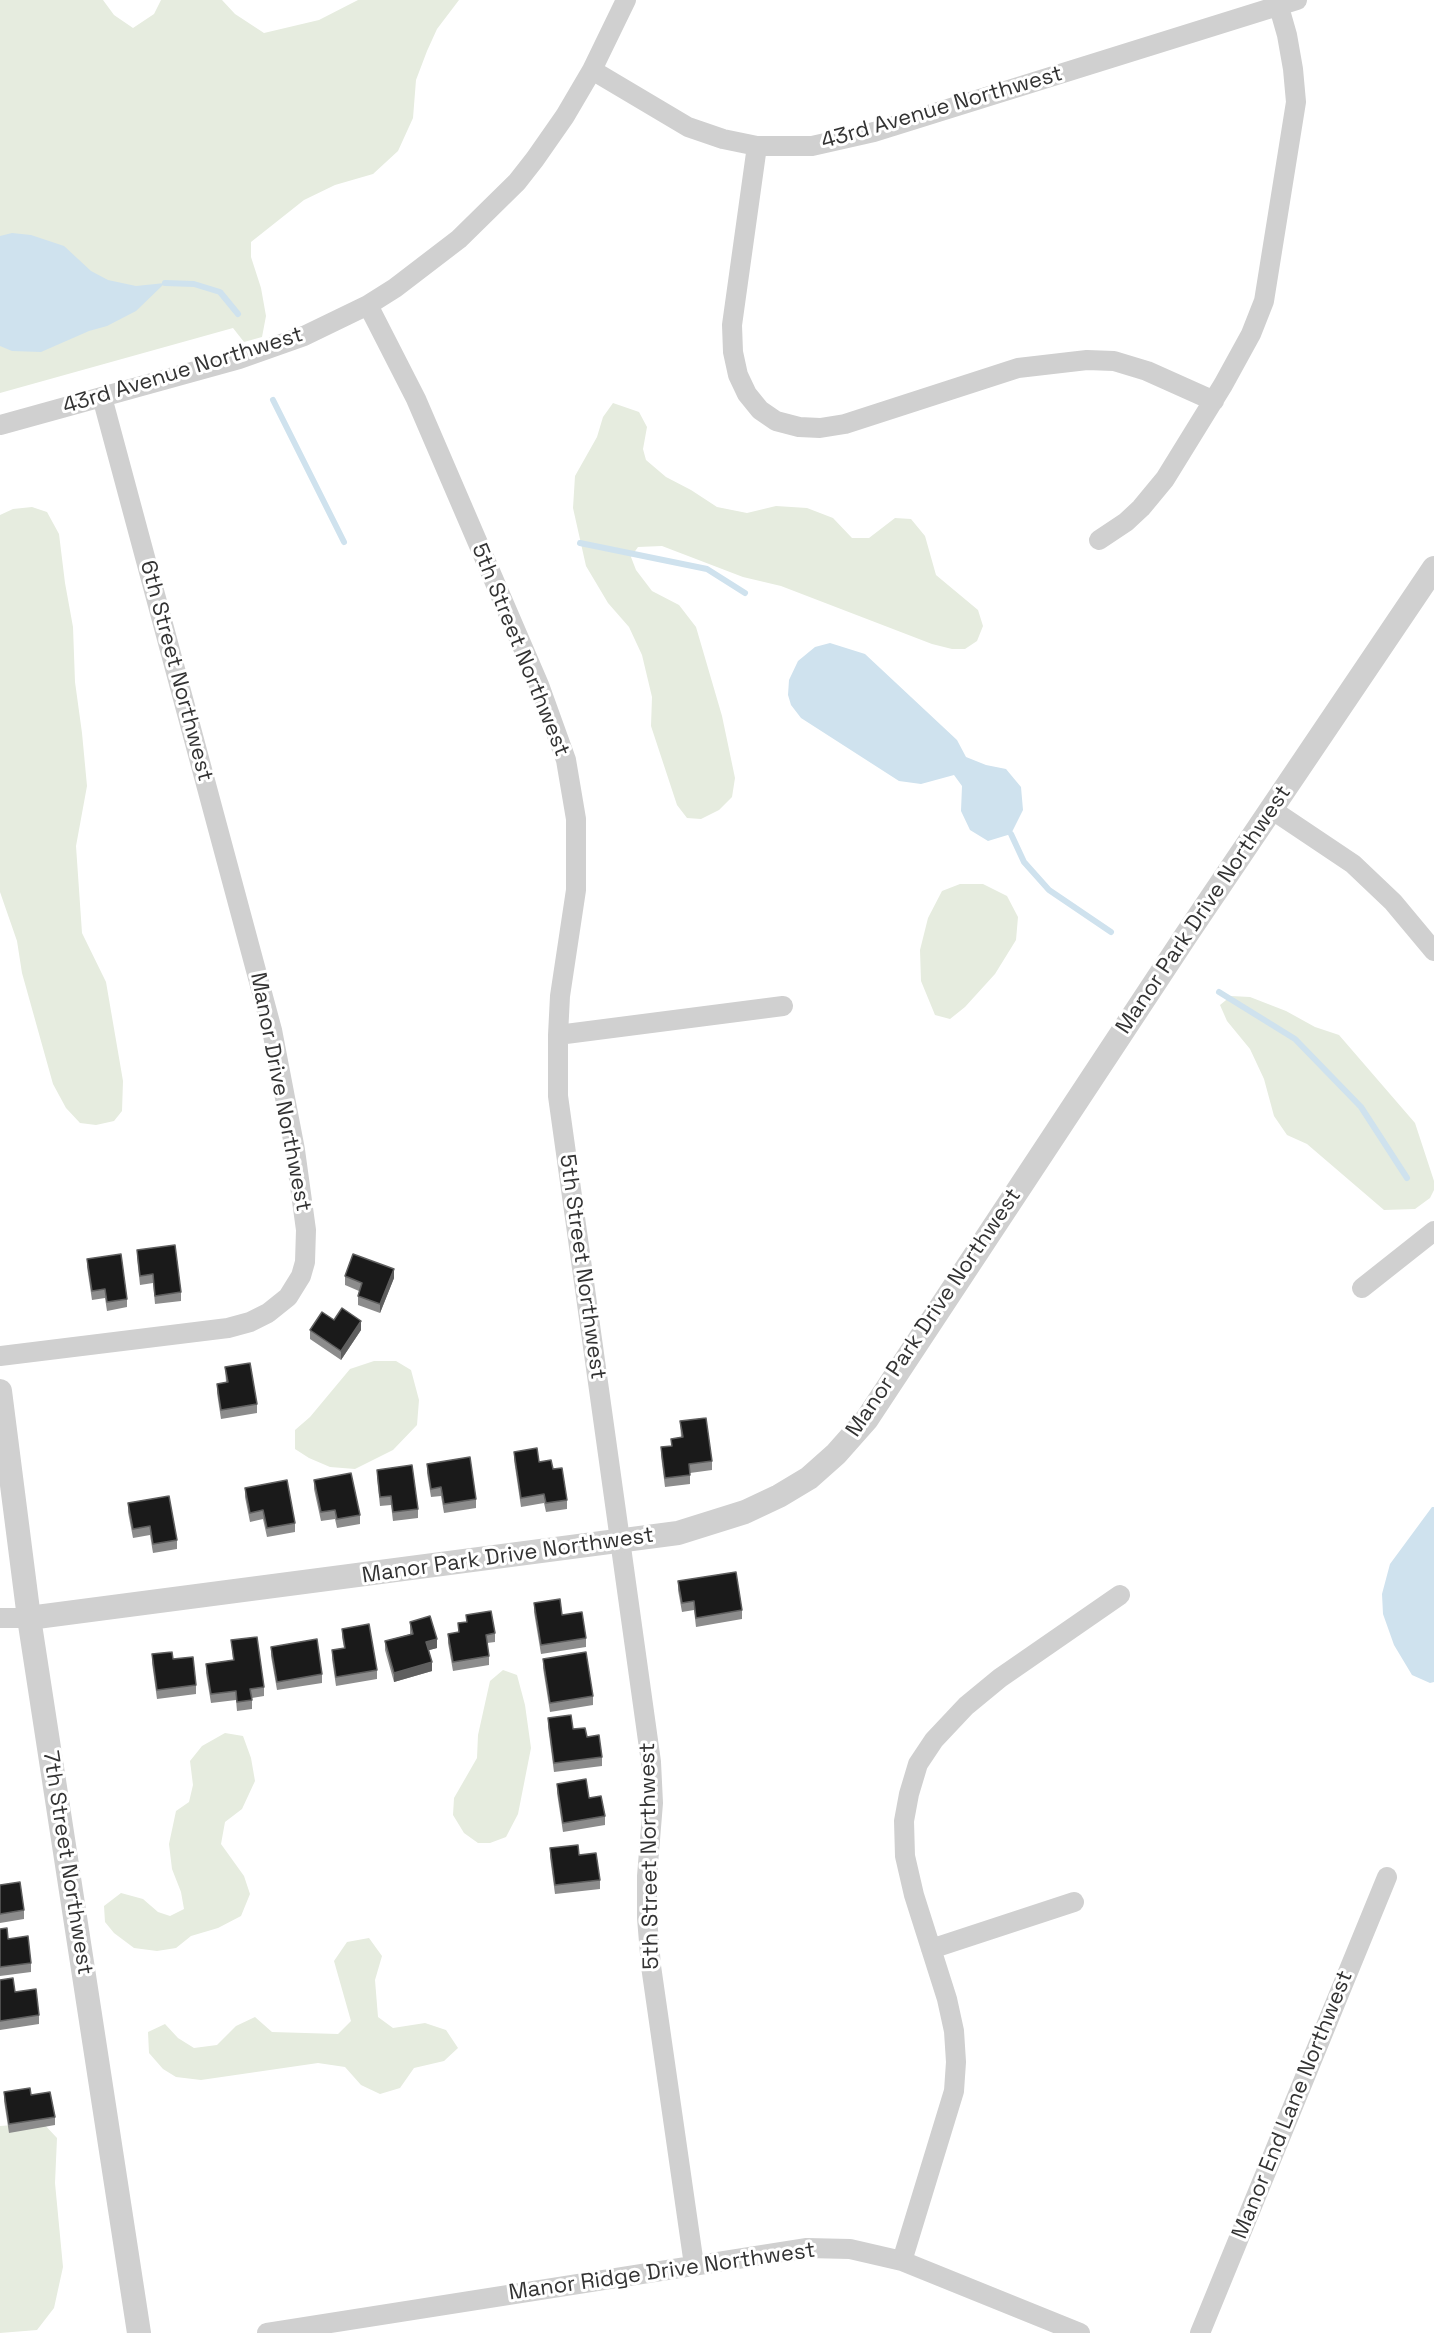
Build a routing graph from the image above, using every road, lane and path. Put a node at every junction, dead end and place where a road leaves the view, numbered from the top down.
1 (626, 0) edge
2 (1284, 2) edge
3 (592, 70) junction
4 (757, 146) junction
5 (368, 305) junction
6 (102, 397) junction
7 (1214, 401) junction
8 (0, 425) edge
9 (1099, 540) dead end
10 (1434, 568) edge
11 (1271, 809) junction
12 (250, 946) joint
13 (1434, 951) edge
14 (783, 1006) dead end
15 (558, 1035) junction
16 (1434, 1231) edge
17 (1362, 1288) dead end
18 (0, 1356) edge
19 (0, 1391) edge
20 (621, 1541) junction
21 (1120, 1594) dead end
22 (0, 1618) edge
23 (29, 1618) junction
24 (1387, 1878) dead end
25 (1074, 1902) dead end
26 (931, 1949) junction
27 (902, 2261) junction
28 (694, 2265) junction
29 (139, 2333) edge
30 (267, 2333) edge
31 (1080, 2333) edge
32 (1200, 2333) edge

1 - 3 street
2 - 4 street, 43rd Avenue Northwest
2 - 7 street
3 - 4 street, 43rd Avenue Northwest
3 - 5 street, 43rd Avenue Northwest
4 - 7 street
5 - 6 street, 43rd Avenue Northwest
5 - 15 street, 5th Street Northwest
6 - 8 street, 43rd Avenue Northwest
6 - 12 street, 6th Street Northwest
7 - 9 street
10 - 11 street, Manor Park Drive Northwest
11 - 13 street
11 - 20 street, Manor Park Drive Northwest
12 - 18 street, Manor Drive Northwest
14 - 15 street
15 - 20 street, 5th Street Northwest
16 - 17 street
19 - 23 street, 7th Street Northwest
20 - 23 street, Manor Park Drive Northwest
20 - 28 street, 5th Street Northwest
21 - 26 street
22 - 23 street
23 - 29 street, 7th Street Northwest
24 - 32 street, Manor End Lane Northwest
25 - 26 street
26 - 27 street
27 - 28 street, Manor Ridge Drive Northwest
27 - 31 street, Manor Ridge Drive Northwest
28 - 30 street, Manor Ridge Drive Northwest

